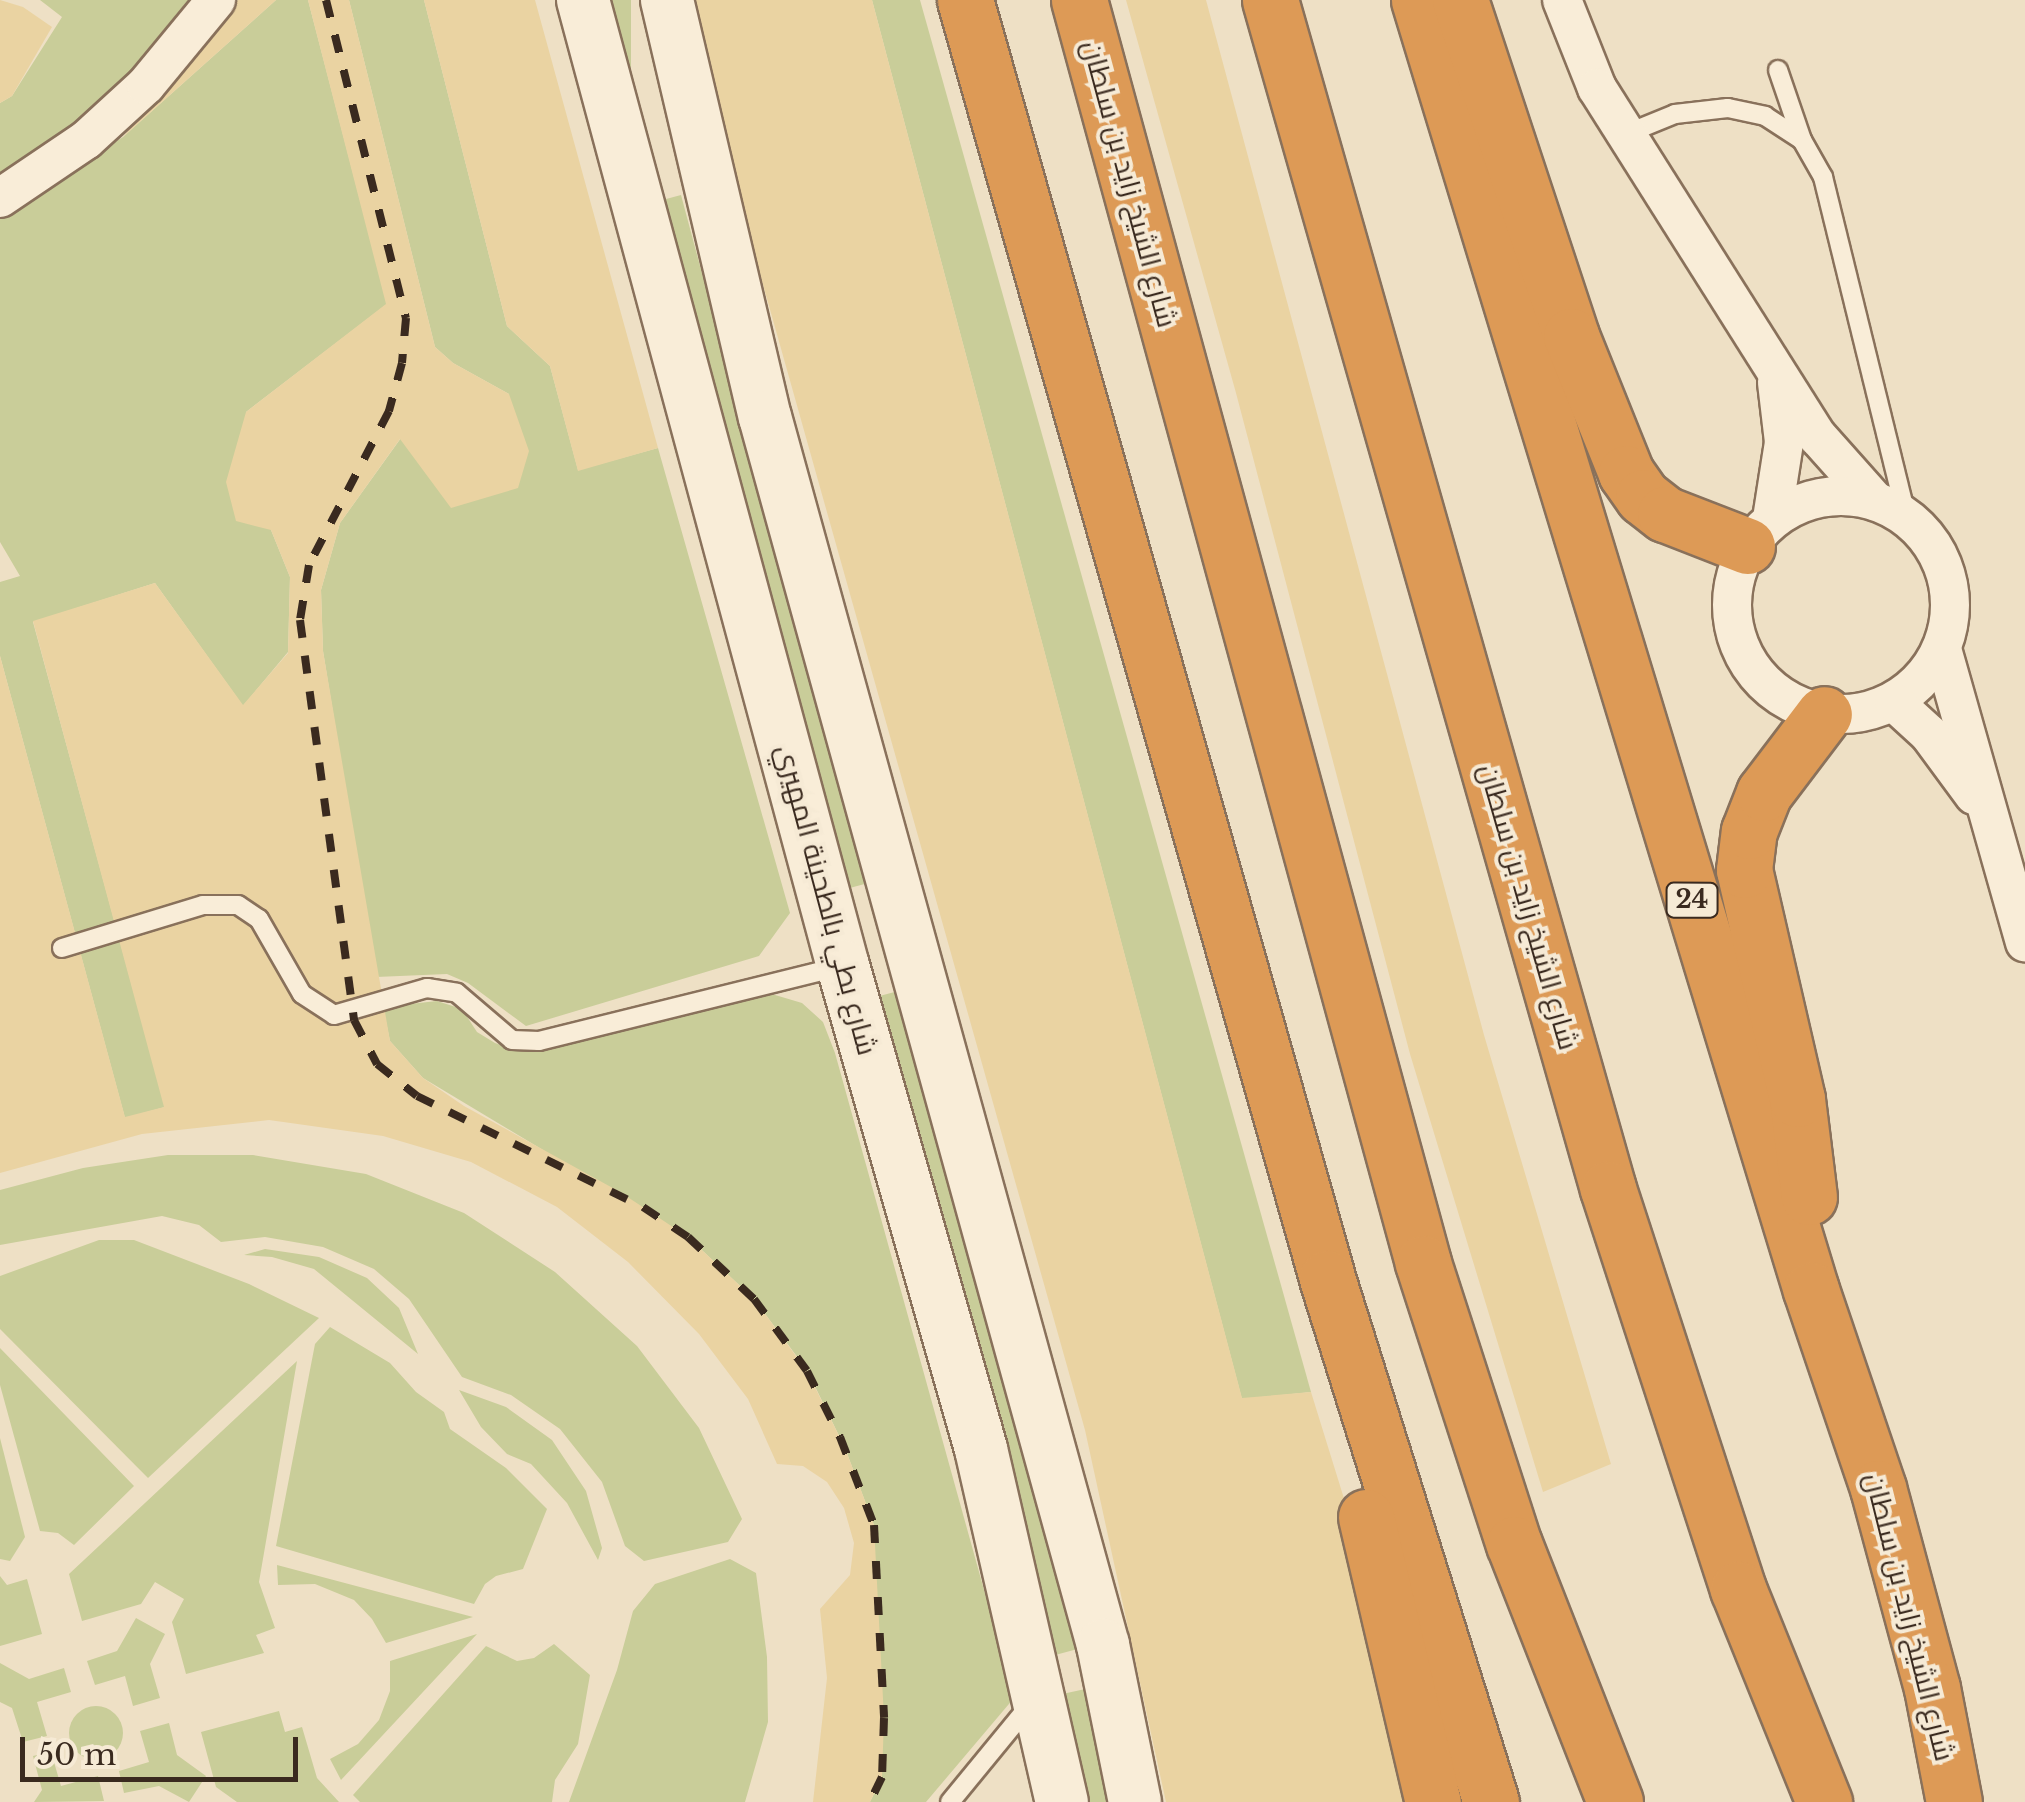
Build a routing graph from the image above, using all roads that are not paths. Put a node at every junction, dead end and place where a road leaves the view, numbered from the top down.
1 (216, 0) edge
2 (582, 0) edge
3 (667, 0) edge
4 (965, 0) edge
5 (1079, 0) edge
6 (1270, 0) edge
7 (1419, 0) edge
8 (1460, 0) edge
9 (1562, 0) edge
10 (1778, 70) dead end
11 (1626, 134) junction
12 (1802, 140) junction
13 (0, 198) edge
14 (1773, 365) junction
15 (1891, 510) junction
16 (1760, 533) junction
17 (1942, 649) junction
18 (1894, 702) junction
19 (1824, 714) junction
20 (2003, 856) junction
21 (2025, 942) edge
22 (62, 948) dead end
23 (913, 948) junction
24 (843, 966) junction
25 (1326, 1278) junction
26 (1811, 1290) junction
27 (1038, 1694) junction
28 (1610, 1790) edge
29 (1822, 1799) edge
30 (950, 1802) edge
31 (1062, 1802) edge
32 (1136, 1802) edge
33 (1432, 1802) edge
34 (1492, 1802) edge
35 (1954, 1802) edge

1 - 13 street
2 - 24 street, شارع بطي بالطحينة المهيري
3 - 23 street
4 - 25 highway
5 - 28 highway, شارع الشيخ زايد بن سلطان
6 - 29 highway, شارع الشيخ زايد بن سلطان
7 - 26 highway, شارع الشيخ زايد بن سلطان / 24
8 - 16 highway
9 - 11 street
10 - 12 lane
11 - 12 lane
11 - 14 street
12 - 15 lane
14 - 15 street
14 - 16 street
15 - 16 street
15 - 17 street
16 - 19 street
17 - 18 street
17 - 20 street
18 - 19 street
18 - 20 street
19 - 26 highway
20 - 21 street
22 - 24 lane
23 - 24 street
23 - 32 street
24 - 27 street, شارع بطي بالطحينة المهيري
25 - 33 highway
25 - 34 highway
26 - 35 highway, شارع الشيخ زايد بن سلطان / 24
27 - 30 lane
27 - 31 street, شارع بطي بالطحينة المهيري

